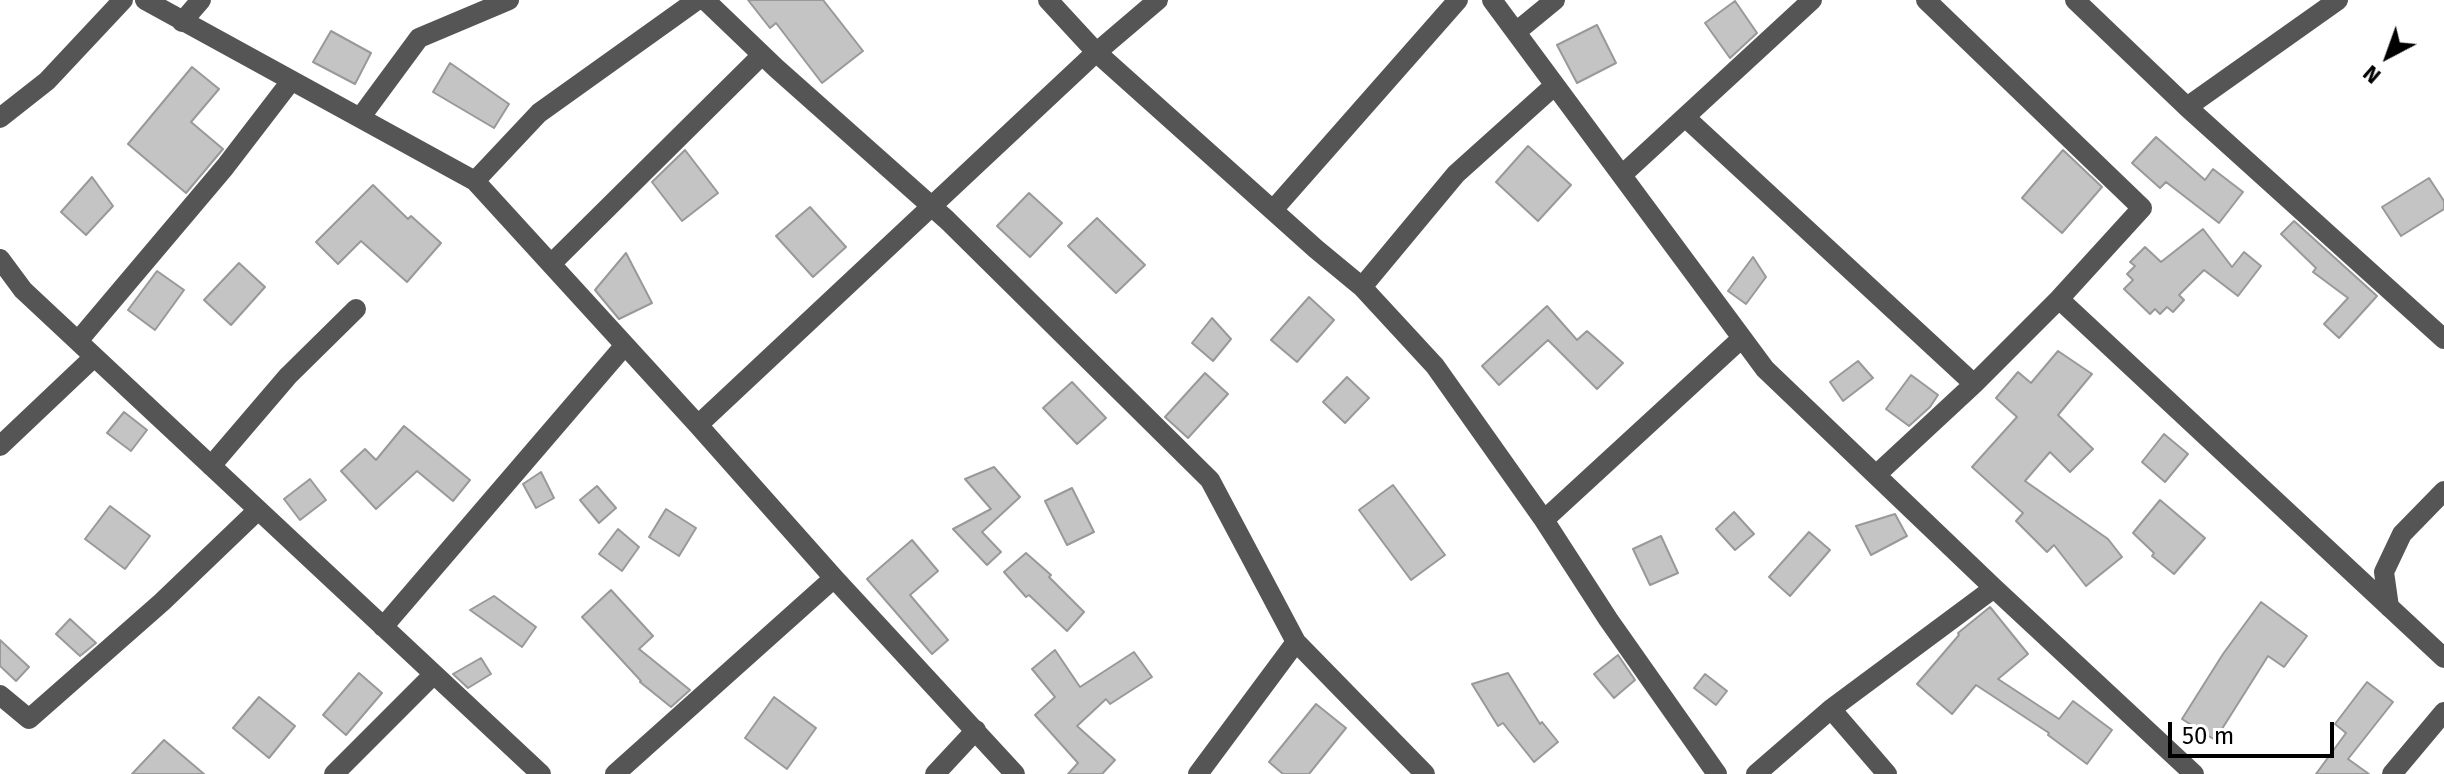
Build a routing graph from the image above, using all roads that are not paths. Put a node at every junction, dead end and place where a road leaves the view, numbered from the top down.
1 (123, 0) edge
2 (145, 0) edge
3 (201, 0) edge
4 (509, 0) edge
5 (697, 0) edge
6 (705, 0) edge
7 (1048, 0) edge
8 (1158, 0) edge
9 (1458, 0) edge
10 (1492, 0) edge
11 (1555, 0) edge
12 (1812, 0) edge
13 (1926, 0) edge
14 (2075, 0) edge
15 (2338, 0) edge
16 (182, 22) junction
17 (1516, 32) junction
18 (1096, 52) junction
19 (762, 55) junction
20 (291, 81) junction
21 (1555, 85) junction
22 (2187, 107) junction
23 (1685, 117) junction
24 (0, 118) edge
25 (360, 118) junction
26 (1622, 175) junction
27 (475, 181) junction
28 (931, 206) junction
29 (1273, 210) junction
30 (0, 259) edge
31 (551, 264) junction
32 (1362, 287) junction
33 (2059, 299) junction
34 (356, 309) dead end
35 (1742, 338) junction
36 (2444, 339) edge
37 (78, 341) junction
38 (625, 345) junction
39 (94, 357) junction
40 (1974, 384) junction
41 (698, 425) junction
42 (0, 446) edge
43 (211, 466) junction
44 (1876, 475) junction
45 (2444, 491) edge
46 (258, 510) junction
47 (1544, 520) junction
48 (834, 578) junction
49 (1994, 588) junction
50 (2389, 607) junction
51 (383, 627) junction
52 (1296, 642) junction
53 (2444, 658) edge
54 (434, 674) junction
55 (0, 695) edge
56 (1831, 709) junction
57 (2444, 712) edge
58 (976, 730) junction
59 (334, 774) edge
60 (541, 774) edge
61 (615, 774) edge
62 (935, 774) edge
63 (1015, 774) edge
64 (1198, 774) edge
65 (1425, 774) edge
66 (1717, 774) edge
67 (1756, 774) edge
68 (1887, 774) edge
69 (2194, 774) edge
70 (2392, 774) edge

1 - 24 street
2 - 16 street
3 - 16 street
4 - 25 street
5 - 27 street
6 - 19 street
7 - 18 street
8 - 18 street
9 - 29 street
10 - 17 street
11 - 17 street
12 - 23 street
13 - 33 street
14 - 22 street
15 - 22 street
16 - 20 street
17 - 21 street
18 - 28 street
18 - 29 street
19 - 28 street
19 - 31 street
20 - 25 street
20 - 37 street
21 - 26 street
21 - 32 street
22 - 36 street
23 - 26 street
23 - 40 street
25 - 27 street
26 - 35 street
27 - 31 street
28 - 41 street
28 - 52 street
29 - 32 street
30 - 37 street
31 - 38 street
32 - 47 street
33 - 40 street
33 - 50 street
34 - 43 street
35 - 44 street
35 - 47 street
37 - 39 street
38 - 41 street
38 - 51 street
39 - 42 street
39 - 43 street
40 - 44 street
41 - 48 street
43 - 46 street
44 - 49 street
45 - 50 street
46 - 51 street
46 - 55 street
47 - 66 street
48 - 58 street
48 - 61 street
49 - 56 street
49 - 69 street
50 - 53 street
51 - 54 street
52 - 64 street
52 - 65 street
54 - 59 street
54 - 60 street
56 - 67 street
56 - 68 street
57 - 70 street
58 - 62 street
58 - 63 street

